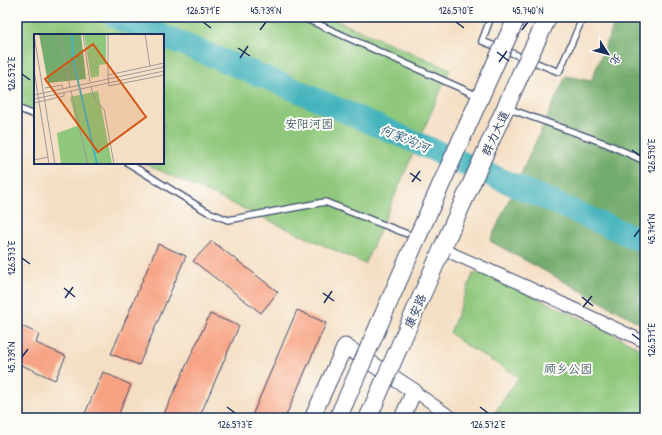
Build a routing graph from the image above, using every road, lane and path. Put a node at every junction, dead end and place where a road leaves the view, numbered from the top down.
1 (302, 17) edge
2 (491, 17) edge
3 (517, 17) edge
4 (548, 17) edge
5 (583, 17) edge
6 (480, 97) junction
7 (17, 108) edge
8 (507, 108) junction
9 (34, 115) edge
10 (645, 161) edge
11 (130, 164) edge
12 (417, 238) junction
13 (442, 249) junction
14 (645, 342) edge
15 (414, 391) junction
16 (312, 418) edge
17 (338, 418) edge
18 (368, 418) edge
19 (402, 418) edge
20 (453, 418) edge

1 - 6 lane
2 - 5 lane
3 - 6 main road, bridge
4 - 8 main road, 群力大道, bridge
6 - 12 main road
7 - 9 lane
8 - 10 lane
8 - 13 main road, 群力大道
11 - 12 lane
12 - 17 main road, bridge
13 - 14 street
13 - 18 main road, 康安路, bridge
15 - 16 main road
15 - 19 main road
15 - 20 street

